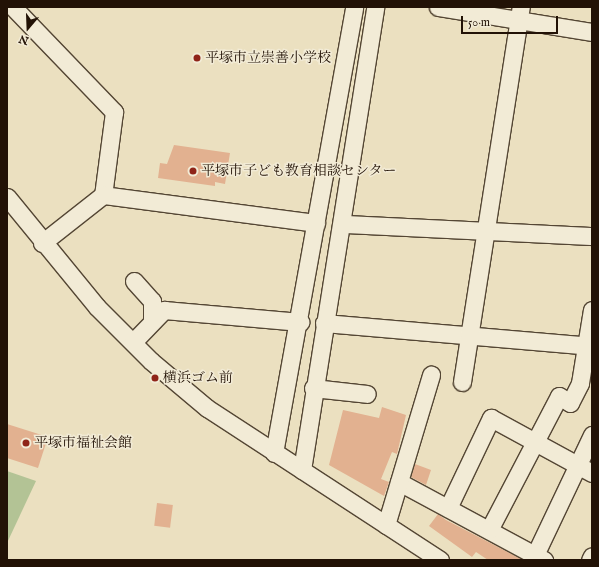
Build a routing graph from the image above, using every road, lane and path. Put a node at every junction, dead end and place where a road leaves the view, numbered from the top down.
1 (13, 7) edge
2 (354, 7) edge
3 (375, 7) edge
4 (438, 7) edge
5 (520, 14) edge
6 (592, 32) edge
7 (104, 195) junction
8 (7, 198) edge
9 (316, 223) junction
10 (344, 224) junction
11 (486, 232) junction
12 (592, 236) edge
13 (42, 243) junction
14 (134, 281) dead end
15 (592, 310) edge
16 (152, 321) junction
17 (300, 322) junction
18 (324, 323) junction
19 (470, 335) junction
20 (133, 342) junction
21 (589, 345) edge
22 (430, 375) dead end
23 (462, 382) dead end
24 (314, 388) junction
25 (367, 394) dead end
26 (592, 435) edge
27 (534, 442) junction
28 (274, 453) junction
29 (585, 469) edge
30 (302, 470) junction
31 (399, 482) junction
32 (448, 508) junction
33 (386, 525) junction
34 (489, 530) junction
35 (592, 556) edge
36 (540, 558) edge
37 (440, 560) edge
38 (590, 560) edge

1 - 7 street
2 - 9 street
3 - 10 street
4 - 5 street
5 - 6 street
5 - 11 street
7 - 9 street
7 - 13 street
8 - 13 street
9 - 17 street
10 - 11 street
10 - 18 street
11 - 12 street
11 - 19 street
13 - 20 street
14 - 16 street
15 - 21 street
16 - 17 street
16 - 20 street
17 - 28 street
18 - 19 street
18 - 24 street
19 - 21 street
19 - 23 street
20 - 28 street
21 - 27 street
22 - 31 street
24 - 25 street
24 - 30 street
26 - 29 street
27 - 29 street
27 - 32 street
27 - 34 street
28 - 30 street
29 - 36 street
30 - 33 street
31 - 32 street
31 - 33 street
32 - 34 street
33 - 37 street
34 - 36 street
35 - 38 street

